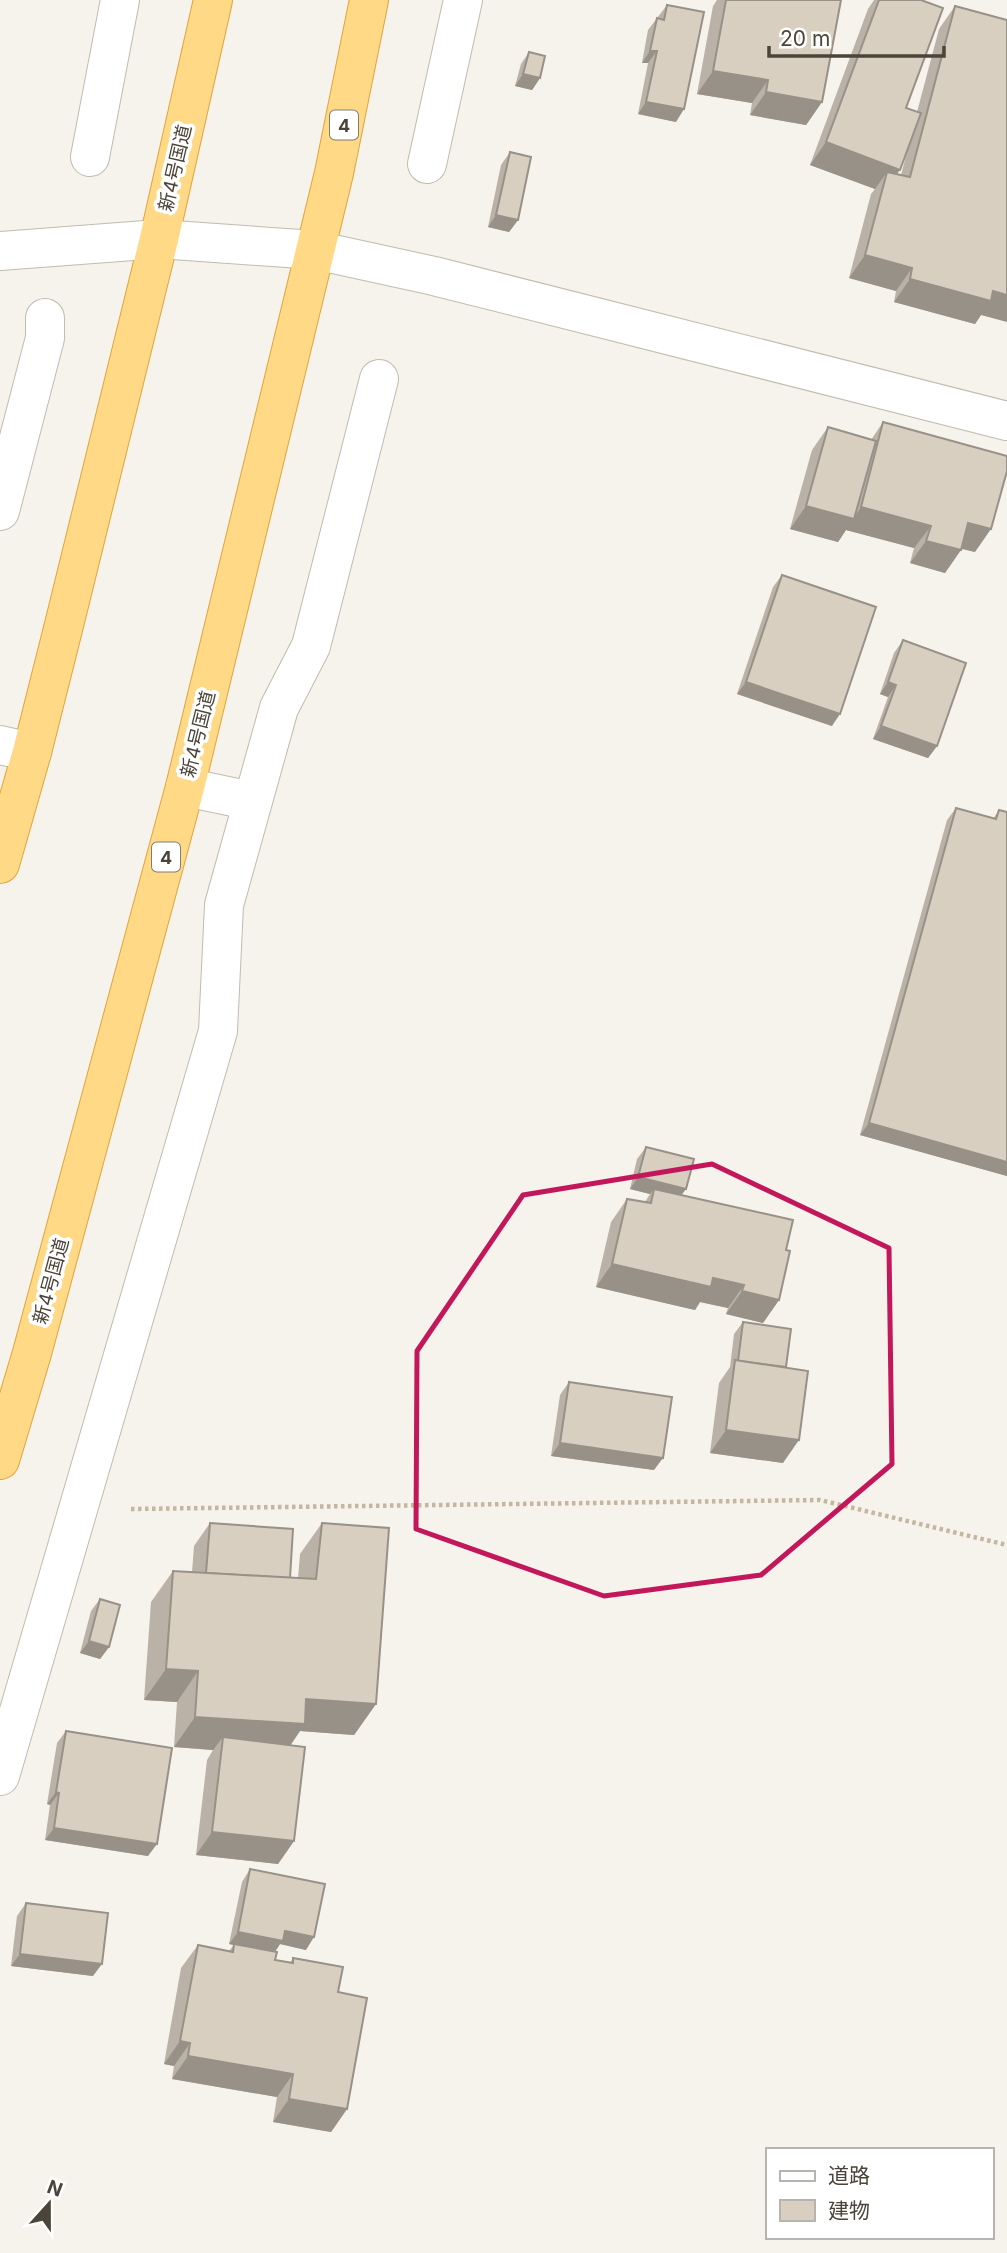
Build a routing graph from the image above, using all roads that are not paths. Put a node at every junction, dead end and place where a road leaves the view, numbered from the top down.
1 (120, 0) edge
2 (213, 0) edge
3 (369, 0) edge
4 (463, 0) edge
5 (90, 157) dead end
6 (427, 164) dead end
7 (159, 239) junction
8 (315, 250) junction
9 (0, 251) edge
10 (45, 318) dead end
11 (379, 379) dead end
12 (1007, 421) edge
13 (0, 511) edge
14 (16, 749) edge
15 (185, 787) junction
16 (252, 801) junction
17 (0, 864) edge
18 (0, 1460) edge
19 (0, 1776) edge

1 - 5 street
2 - 7 highway, 新4号国道
3 - 8 highway, 新4号国道 / 4
4 - 6 street
7 - 8 street
7 - 9 street
7 - 14 highway, 新4号国道
8 - 12 street
8 - 15 highway, 新4号国道 / 4
10 - 13 street
11 - 16 street
14 - 17 highway, 新4号国道
15 - 16 street
15 - 18 highway, 新4号国道 / 4
16 - 19 street

